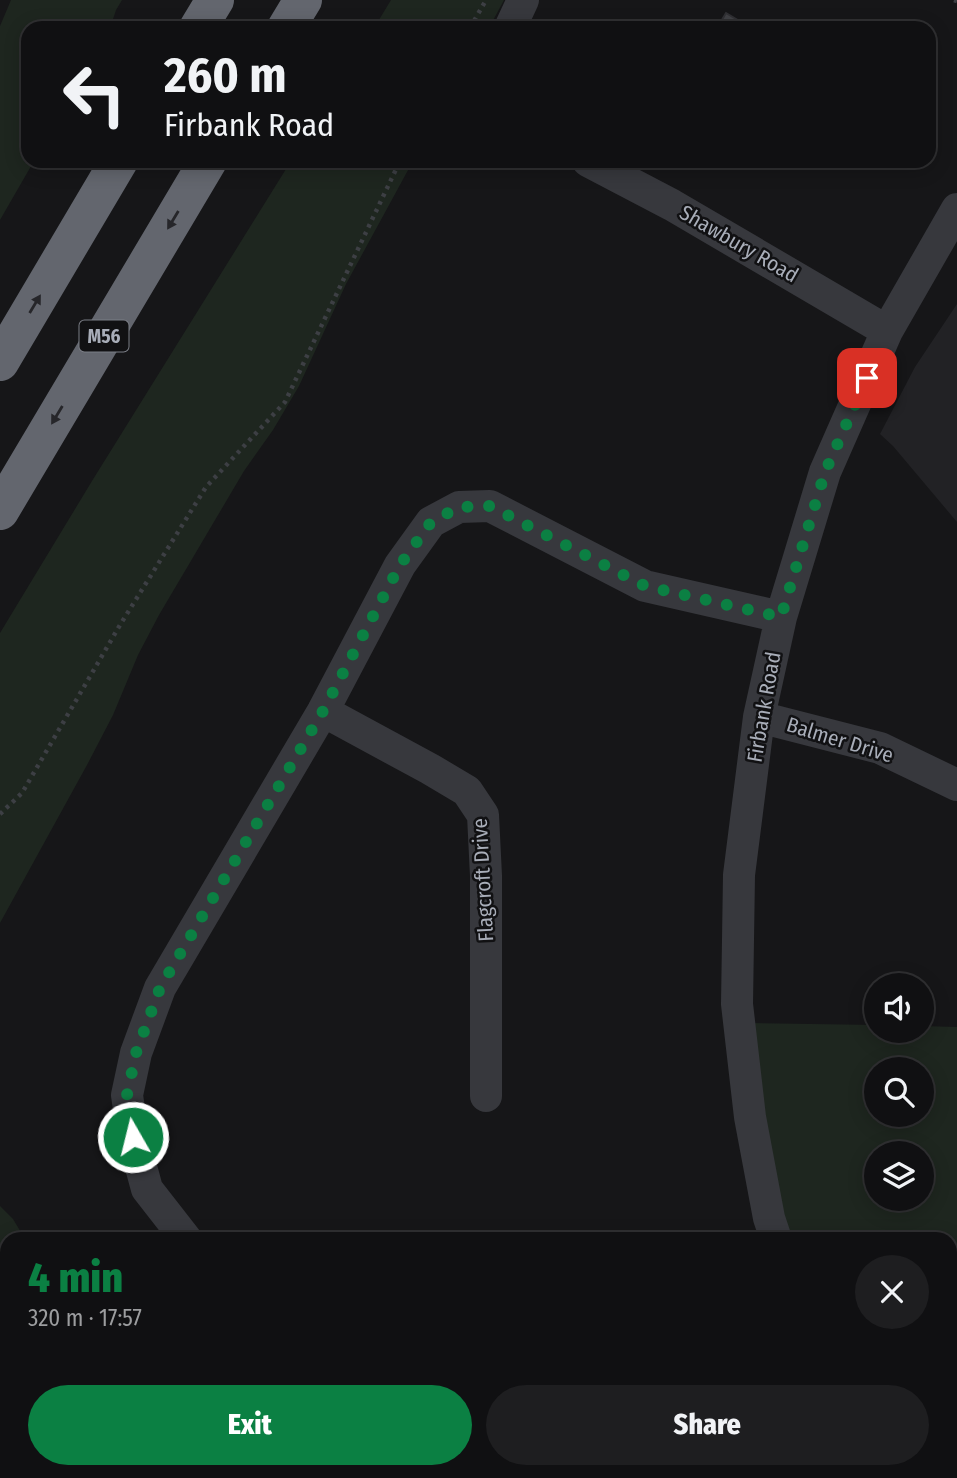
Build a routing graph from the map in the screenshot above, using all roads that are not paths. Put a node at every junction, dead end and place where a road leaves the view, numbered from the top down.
1 (215, 0) edge
2 (303, 0) edge
3 (523, 0) edge
4 (202, 21) edge
5 (290, 21) edge
6 (513, 21) edge
7 (115, 168) edge
8 (204, 168) edge
9 (601, 168) edge
10 (957, 209) edge
11 (887, 331) junction
12 (0, 362) edge
13 (0, 510) edge
14 (781, 617) junction
15 (323, 711) junction
16 (759, 717) junction
17 (957, 785) edge
18 (486, 1096) dead end
19 (181, 1232) edge
20 (774, 1232) edge

1 - 4 highway
2 - 5 highway
3 - 6 street
12 -> 7 highway
8 -> 13 highway, M56
9 - 11 street, Shawbury Road
10 - 11 street, Firbank Road
11 - 14 street, Firbank Road
14 - 15 street
14 - 16 street, Firbank Road
15 - 18 street, Flagcroft Drive
15 - 19 street
16 - 17 street, Balmer Drive
16 - 20 street, Firbank Road

